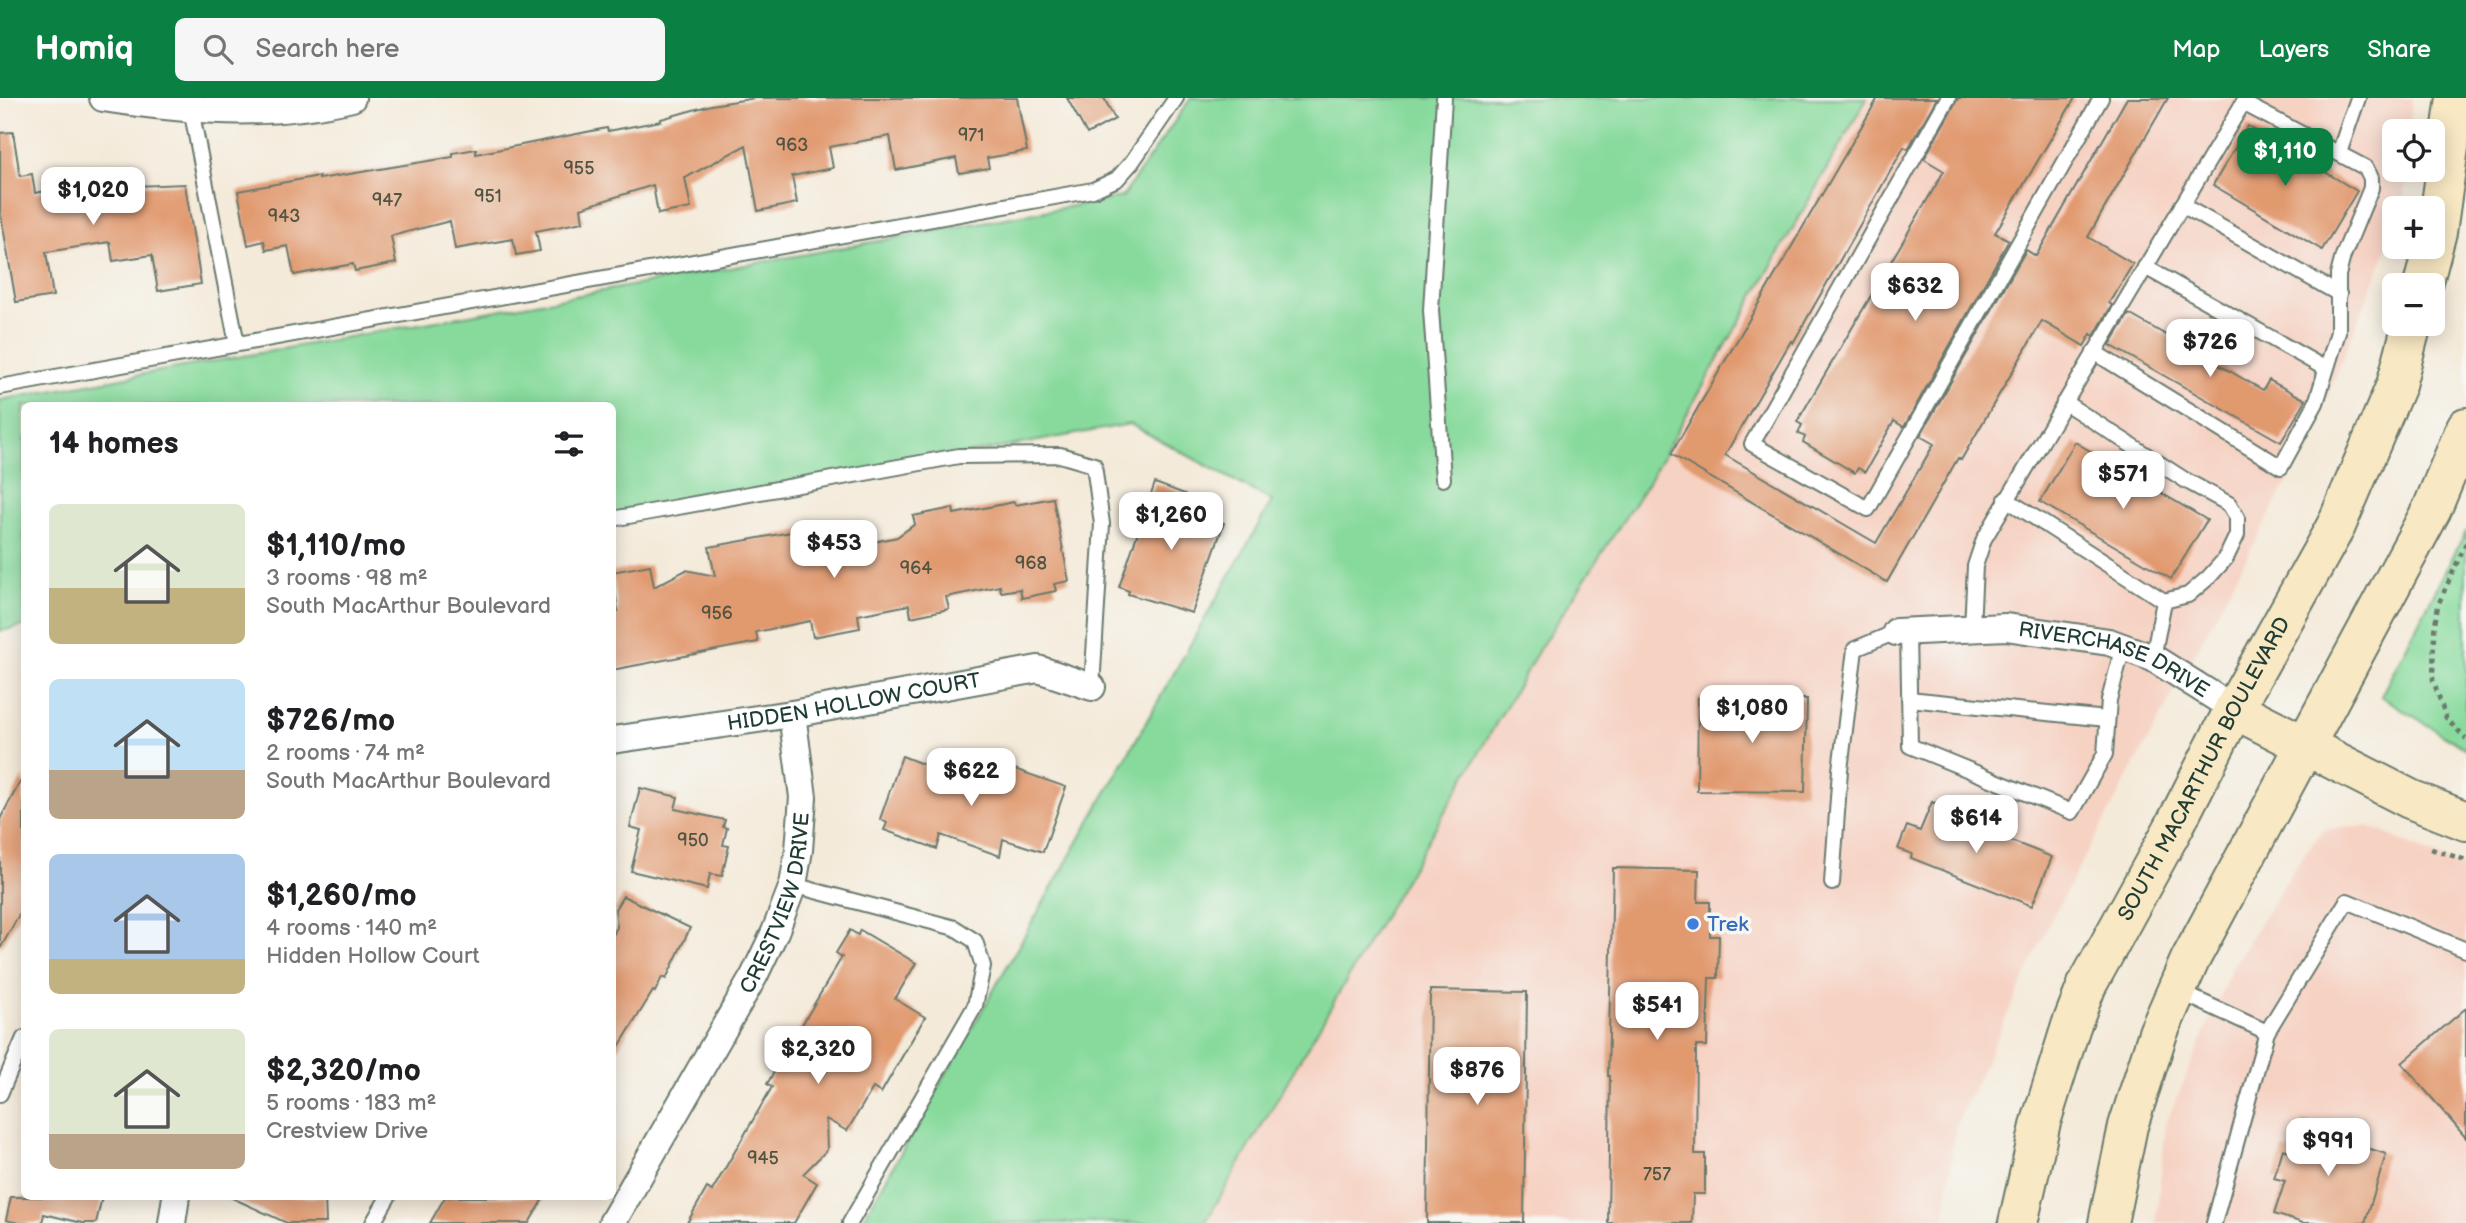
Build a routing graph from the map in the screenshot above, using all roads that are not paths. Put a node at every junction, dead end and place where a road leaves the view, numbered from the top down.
1 (103, 98) edge
2 (352, 98) edge
3 (1176, 98) edge
4 (1444, 98) edge
5 (1948, 98) edge
6 (2101, 98) edge
7 (2358, 98) edge
8 (2456, 98) edge
9 (2244, 101) edge
10 (242, 104) edge
11 (191, 109) junction
12 (2339, 153) junction
13 (2182, 205) junction
14 (2145, 267) junction
15 (2426, 273) edge
16 (2339, 294) junction
17 (2409, 336) edge
18 (237, 344) junction
19 (2094, 352) junction
20 (2326, 369) junction
21 (0, 387) edge
22 (2064, 402) junction
23 (2466, 426) edge
24 (1443, 480) dead end
25 (2006, 499) junction
26 (616, 518) edge
27 (2164, 601) junction
28 (1972, 628) junction
29 (1902, 631) junction
30 (2123, 647) junction
31 (2153, 658) junction
32 (1092, 687) joint
33 (1909, 699) junction
34 (2234, 709) junction
35 (792, 714) junction
36 (2107, 719) junction
37 (616, 739) edge
38 (2305, 745) junction
39 (2466, 821) edge
40 (1832, 883) dead end
41 (793, 886) junction
42 (2466, 950) edge
43 (2176, 991) junction
44 (2267, 1032) junction
45 (21, 1045) edge
46 (0, 1094) edge
47 (176, 1200) edge
48 (386, 1200) edge
49 (172, 1223) edge
50 (373, 1223) edge
51 (612, 1223) edge
52 (850, 1223) edge
53 (2018, 1223) edge
54 (2108, 1223) edge
55 (2214, 1223) edge

1 - 11 street
2 - 10 street
3 - 18 lane
4 - 24 lane
5 - 6 lane
7 - 12 lane
8 - 15 main road
9 - 12 lane
9 - 13 lane
10 - 11 street
11 - 18 lane
12 - 16 lane
13 - 14 lane
13 - 16 lane
14 - 19 lane
14 - 20 lane
16 - 20 lane
17 - 34 main road, SOUTH MACARTHUR BOULEVARD
18 - 21 lane
19 - 20 lane
19 - 22 lane
22 - 25 lane
22 - 27 lane
23 - 38 main road
25 - 27 lane
25 - 28 lane
26 - 32 lane
27 - 31 lane
28 - 29 street, RIVERCHASE DRIVE
28 - 30 street, RIVERCHASE DRIVE
29 - 33 lane
29 - 40 lane
30 - 31 street, RIVERCHASE DRIVE
30 - 36 lane
31 - 34 street, RIVERCHASE DRIVE
32 - 35 street, HIDDEN HOLLOW COURT
33 - 36 lane
33 - 36 lane
34 - 38 main road, RIVERCHASE DRIVE
34 - 53 main road, SOUTH MACARTHUR BOULEVARD
35 - 37 street, HIDDEN HOLLOW COURT
35 - 41 street, CRESTVIEW DRIVE
38 - 39 main road, RIVERCHASE DRIVE
38 - 43 main road
41 - 51 street, CRESTVIEW DRIVE
41 - 52 lane
42 - 44 lane
43 - 44 lane
43 - 54 main road
44 - 55 lane
45 - 46 lane
47 - 49 street
48 - 50 lane

